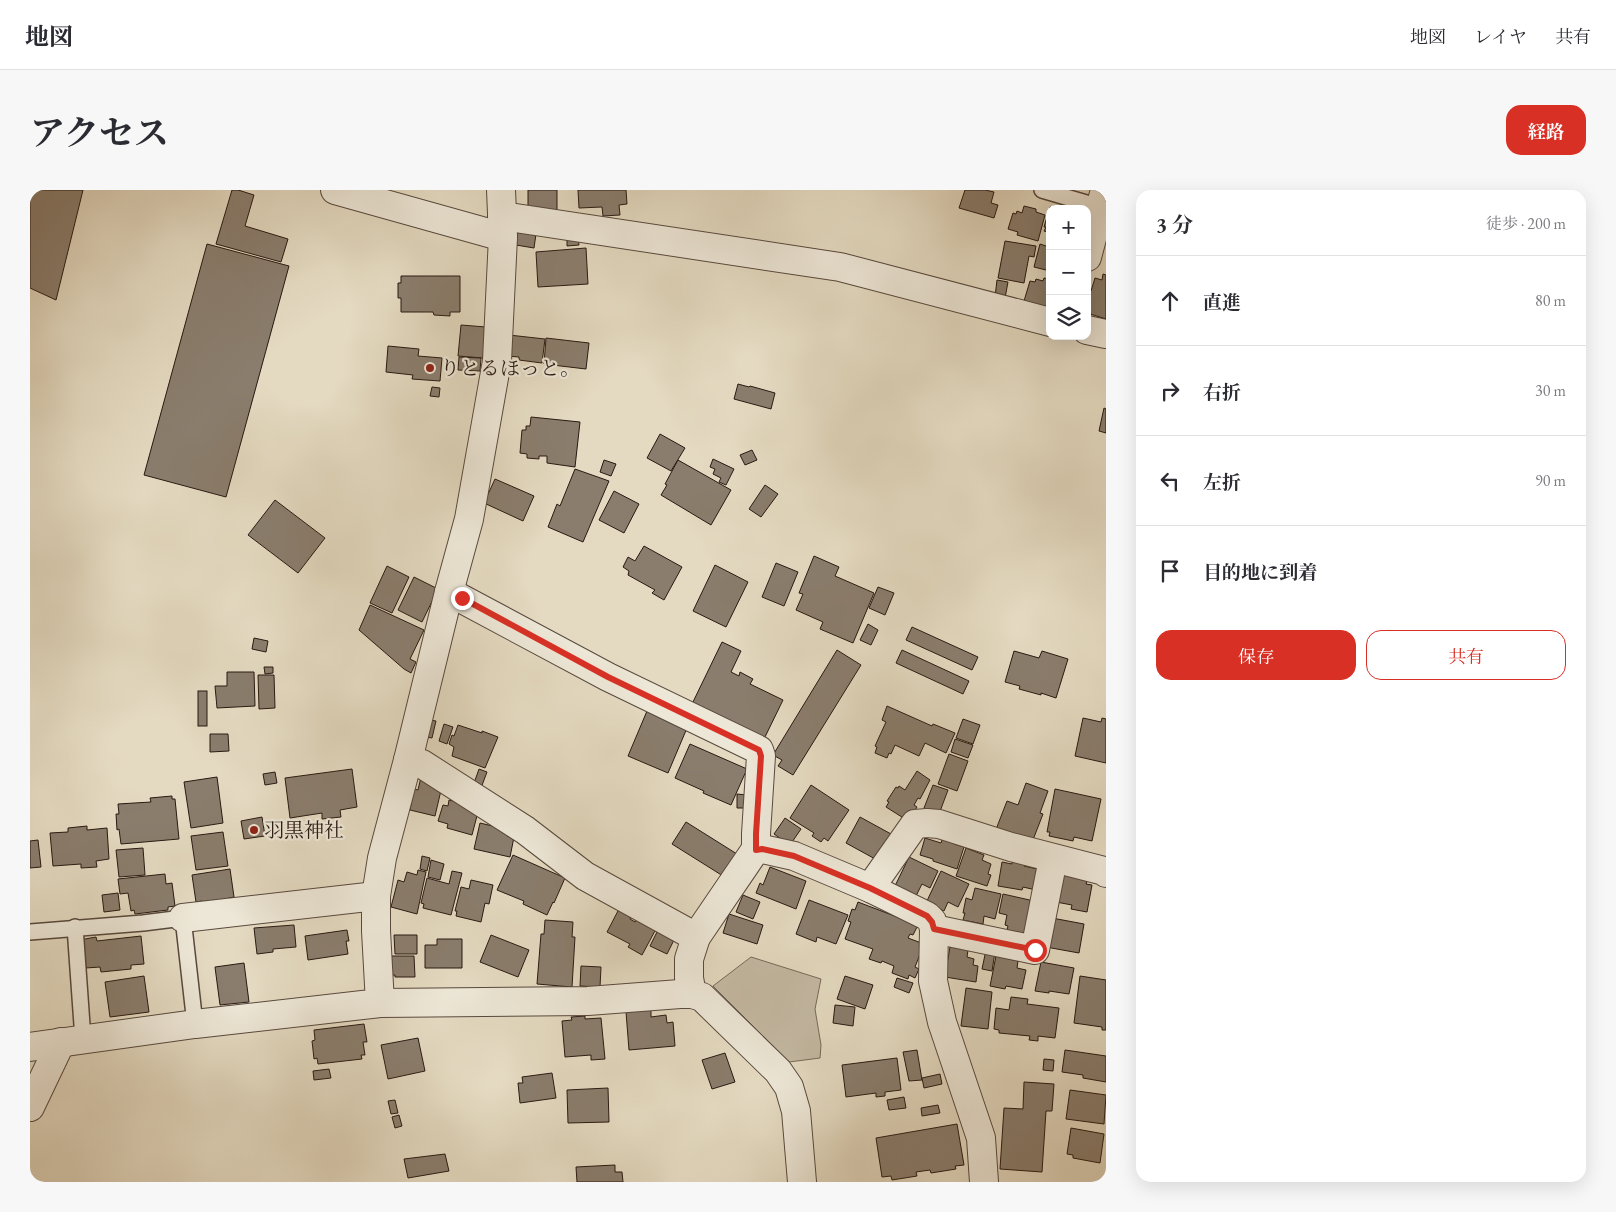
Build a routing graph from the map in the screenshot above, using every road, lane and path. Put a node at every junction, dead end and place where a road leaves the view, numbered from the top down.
1 (335, 190) edge
2 (1042, 190) edge
3 (1103, 198) edge
4 (502, 214) edge
5 (1089, 250) edge
6 (1046, 321) edge
7 (1091, 331) edge
8 (1106, 334) edge
9 (448, 592) junction
10 (408, 760) junction
11 (756, 850) junction
12 (1053, 859) junction
13 (1106, 873) edge
14 (870, 888) junction
15 (376, 896) junction
16 (183, 918) junction
17 (75, 927) junction
18 (934, 929) junction
19 (30, 932) edge
20 (696, 937) junction
21 (692, 994) junction
22 (380, 1003) junction
23 (195, 1024) junction
24 (72, 1040) junction
25 (30, 1047) edge
26 (30, 1107) edge
27 (802, 1182) edge
28 (984, 1182) edge

1 - 4 street
2 - 3 lane
3 - 5 street
4 - 6 street
4 - 9 street
7 - 8 street
9 - 10 street
9 - 11 street
10 - 15 street
10 - 20 street
11 - 14 street
11 - 20 street
12 - 13 street
12 - 14 street
12 - 18 street
14 - 18 street
15 - 16 street
15 - 22 street
16 - 17 lane
16 - 23 lane
17 - 19 lane
17 - 24 lane
18 - 28 street
20 - 21 street
21 - 22 street
21 - 27 street
22 - 23 street
23 - 24 street
24 - 25 street
24 - 26 street

